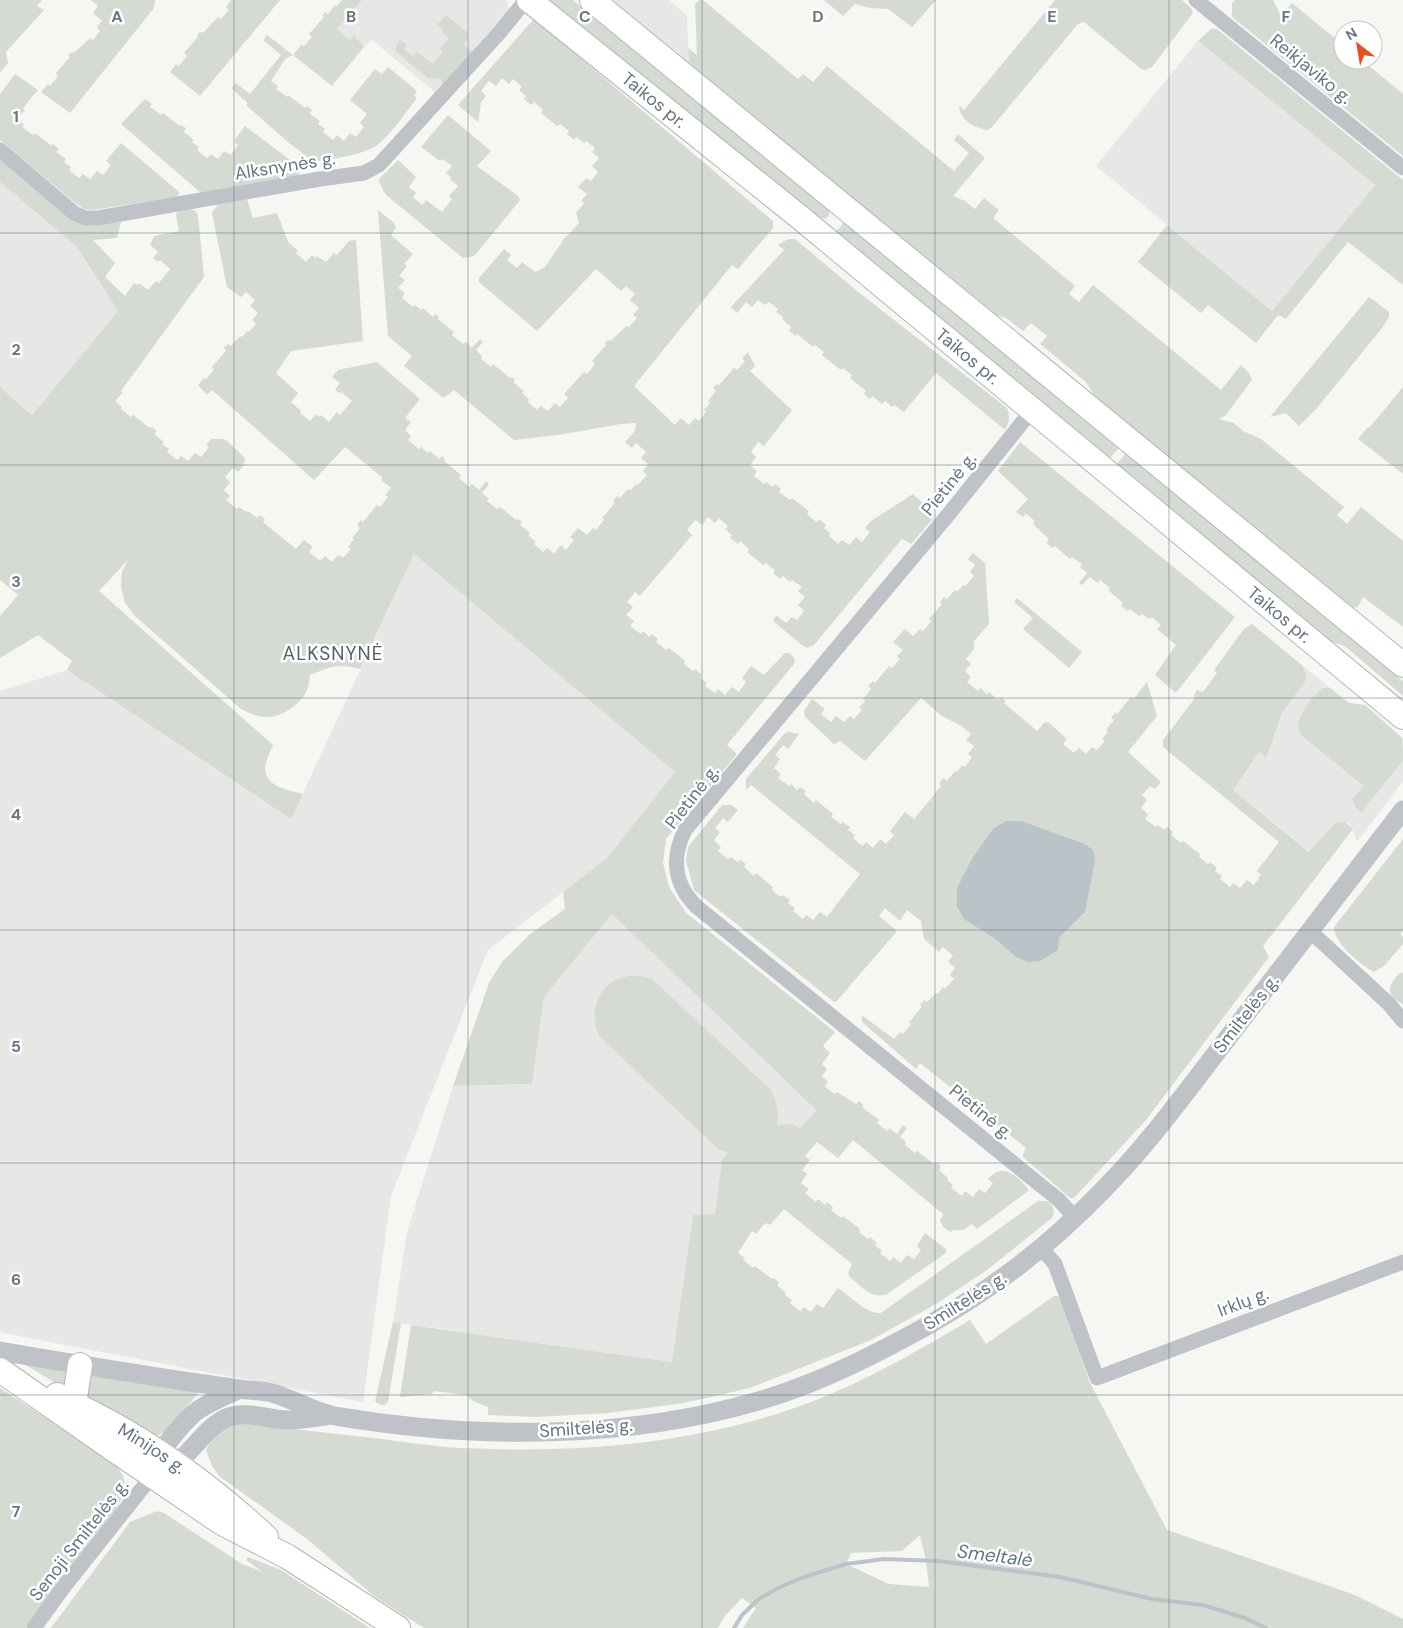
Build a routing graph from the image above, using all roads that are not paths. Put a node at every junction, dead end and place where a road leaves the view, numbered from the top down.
1 (527, 0) edge
2 (592, 0) edge
3 (1196, 0) edge
4 (0, 150) edge
5 (1403, 168) edge
6 (845, 207) junction
7 (815, 230) junction
8 (1033, 409) junction
9 (1403, 665) edge
10 (1403, 717) edge
11 (1403, 810) edge
12 (1310, 931) junction
13 (1403, 1021) edge
14 (1075, 1218) junction
15 (1042, 1249) junction
16 (1403, 1262) edge
17 (0, 1351) edge
18 (0, 1364) edge
19 (80, 1365) junction
20 (0, 1370) edge
21 (239, 1389) junction
22 (74, 1404) junction
23 (330, 1415) junction
24 (162, 1465) junction
25 (34, 1628) edge
26 (398, 1628) edge

1 - 4 street, Alksnynės g.
1 - 7 main road, Taikos pr.
2 - 6 main road
3 - 5 street, Reikjaviko g.
6 - 7 main road
6 - 9 main road
7 - 8 main road, Taikos pr.
8 - 10 main road, Taikos pr.
8 - 14 street, Pietinė g.
11 - 12 street, Smiltelės g.
12 - 13 street
12 - 14 street, Smiltelės g.
14 - 15 street, Smiltelės g.
15 - 16 street, Irklų g.
15 - 23 street, Smiltelės g.
17 - 19 street
18 - 22 main road, Minijos g.
19 - 21 street
19 - 22 main road
20 - 24 main road, Minijos g.
21 - 23 street
21 - 24 street
22 - 24 main road, Minijos g.
23 - 24 street
24 - 25 street, Senoji Smiltelės g.
24 - 26 main road, Minijos g.

